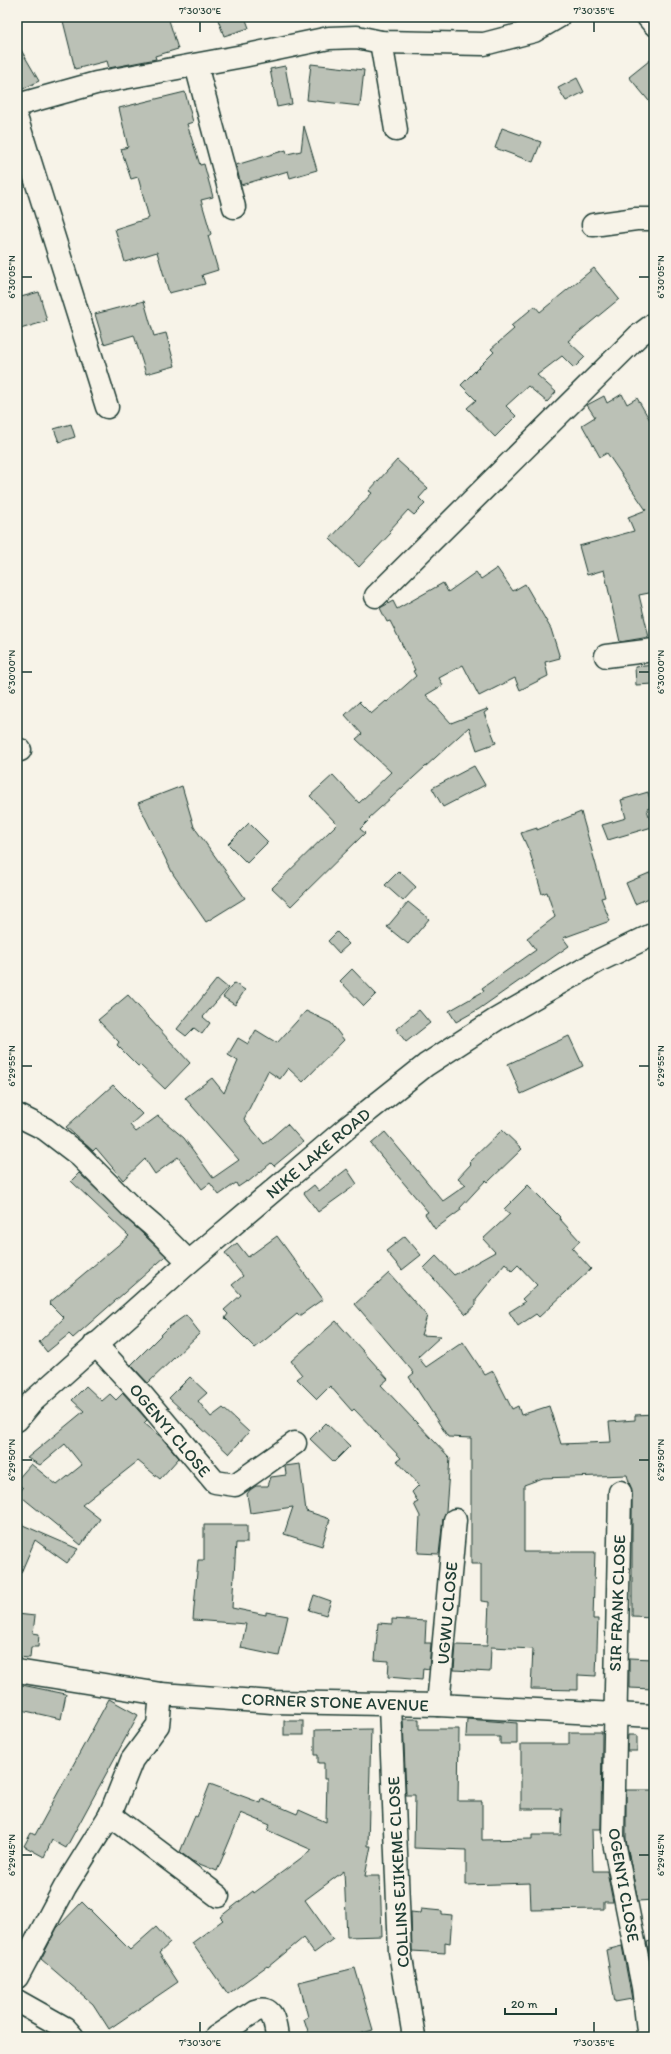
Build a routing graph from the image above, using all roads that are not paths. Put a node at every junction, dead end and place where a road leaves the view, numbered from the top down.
1 (558, 17) edge
2 (648, 17) edge
3 (654, 24) edge
4 (381, 42) junction
5 (196, 65) junction
6 (17, 105) edge
7 (17, 120) edge
8 (396, 130) dead end
9 (234, 207) dead end
10 (654, 219) edge
11 (593, 225) dead end
12 (654, 324) edge
13 (107, 407) dead end
14 (376, 596) dead end
15 (654, 650) edge
16 (606, 656) dead end
17 (654, 934) edge
18 (17, 1115) edge
19 (189, 1262) junction
20 (95, 1344) junction
21 (17, 1420) edge
22 (295, 1443) dead end
23 (620, 1492) dead end
24 (455, 1520) dead end
25 (17, 1671) edge
26 (161, 1694) junction
27 (438, 1705) junction
28 (390, 1706) junction
29 (614, 1713) junction
30 (654, 1716) edge
31 (110, 1815) junction
32 (218, 1896) dead end
33 (17, 1977) edge
34 (17, 2001) edge
35 (648, 2031) dead end
36 (73, 2037) edge
37 (216, 2037) edge
38 (277, 2037) edge
39 (414, 2037) edge

1 - 4 street
2 - 3 street
4 - 5 street
4 - 8 street
5 - 6 street
5 - 9 street
7 - 13 street
10 - 11 street
12 - 14 street
15 - 16 street
17 - 19 street, NIKE LAKE ROAD
18 - 19 street
19 - 20 street, NIKE LAKE ROAD
20 - 21 street, NIKE LAKE ROAD
20 - 22 street, OGENYI CLOSE
23 - 29 street, SIR FRANK CLOSE
24 - 27 street, UGWU CLOSE
25 - 26 street, CORNER STONE AVENUE
26 - 28 street, CORNER STONE AVENUE
26 - 31 street
27 - 28 street, CORNER STONE AVENUE
27 - 29 street, CORNER STONE AVENUE
28 - 39 street, COLLINS EJIKEME CLOSE
29 - 30 street, CORNER STONE AVENUE
29 - 35 street, OGENYI CLOSE
31 - 32 street
31 - 33 street
34 - 36 street
37 - 38 street

